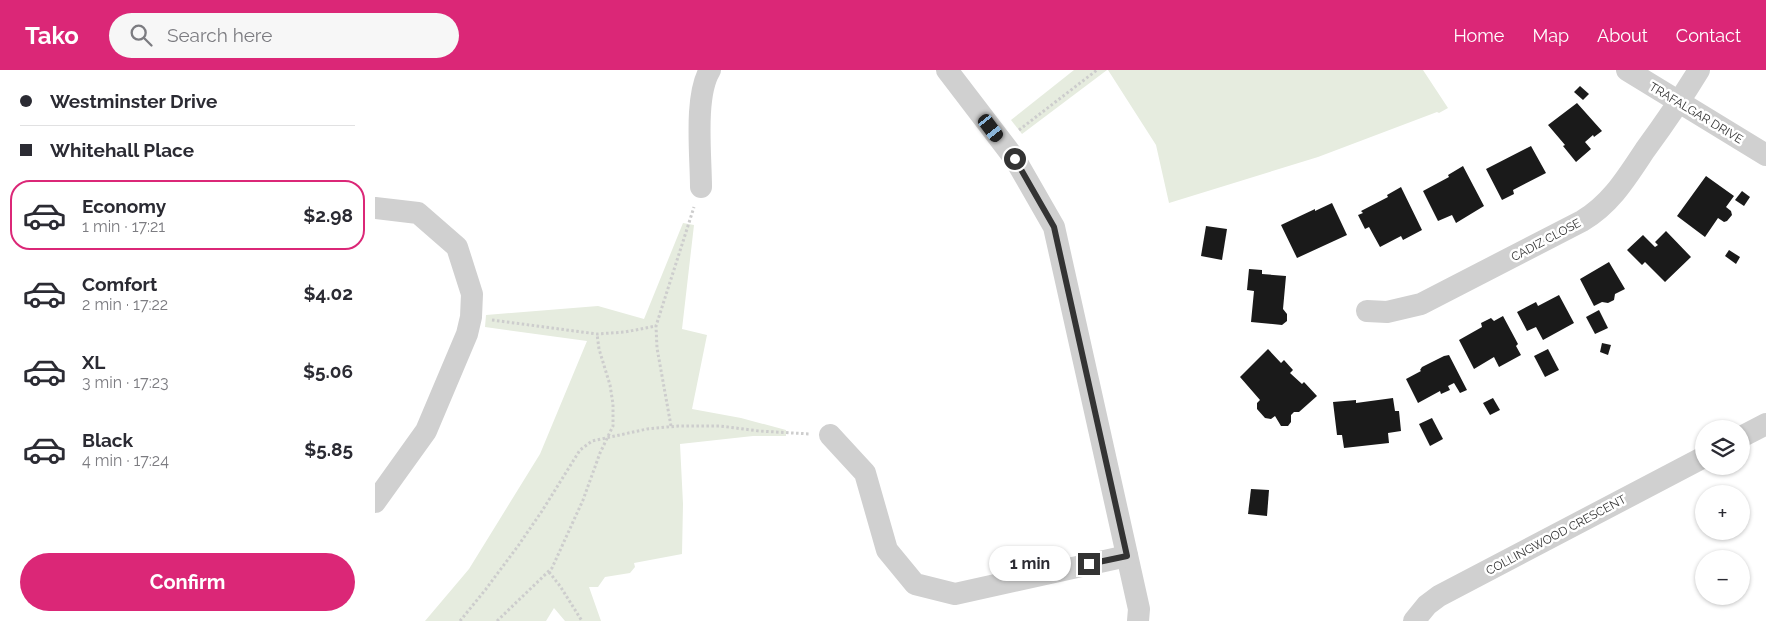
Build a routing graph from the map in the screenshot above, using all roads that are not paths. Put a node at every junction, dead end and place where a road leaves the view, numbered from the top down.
1 (710, 70) edge
2 (947, 70) edge
3 (1627, 70) edge
4 (1699, 70) edge
5 (1679, 102) junction
6 (1766, 155) edge
7 (701, 187) road end
8 (375, 208) edge
9 (1367, 311) dead end
10 (1766, 424) edge
11 (1750, 432) edge
12 (830, 435) road end
13 (1695, 462) edge
14 (375, 502) edge
15 (1127, 556) junction
16 (1138, 621) edge
17 (1414, 621) edge

1 - 7 street
2 - 15 street
3 - 5 street, TRAFALGAR DRIVE
4 - 5 street, CADIZ CLOSE
5 - 6 street, TRAFALGAR DRIVE
5 - 9 street, CADIZ CLOSE
8 - 14 street
10 - 11 street
12 - 15 street
13 - 17 street, COLLINGWOOD CRESCENT
15 - 16 street

